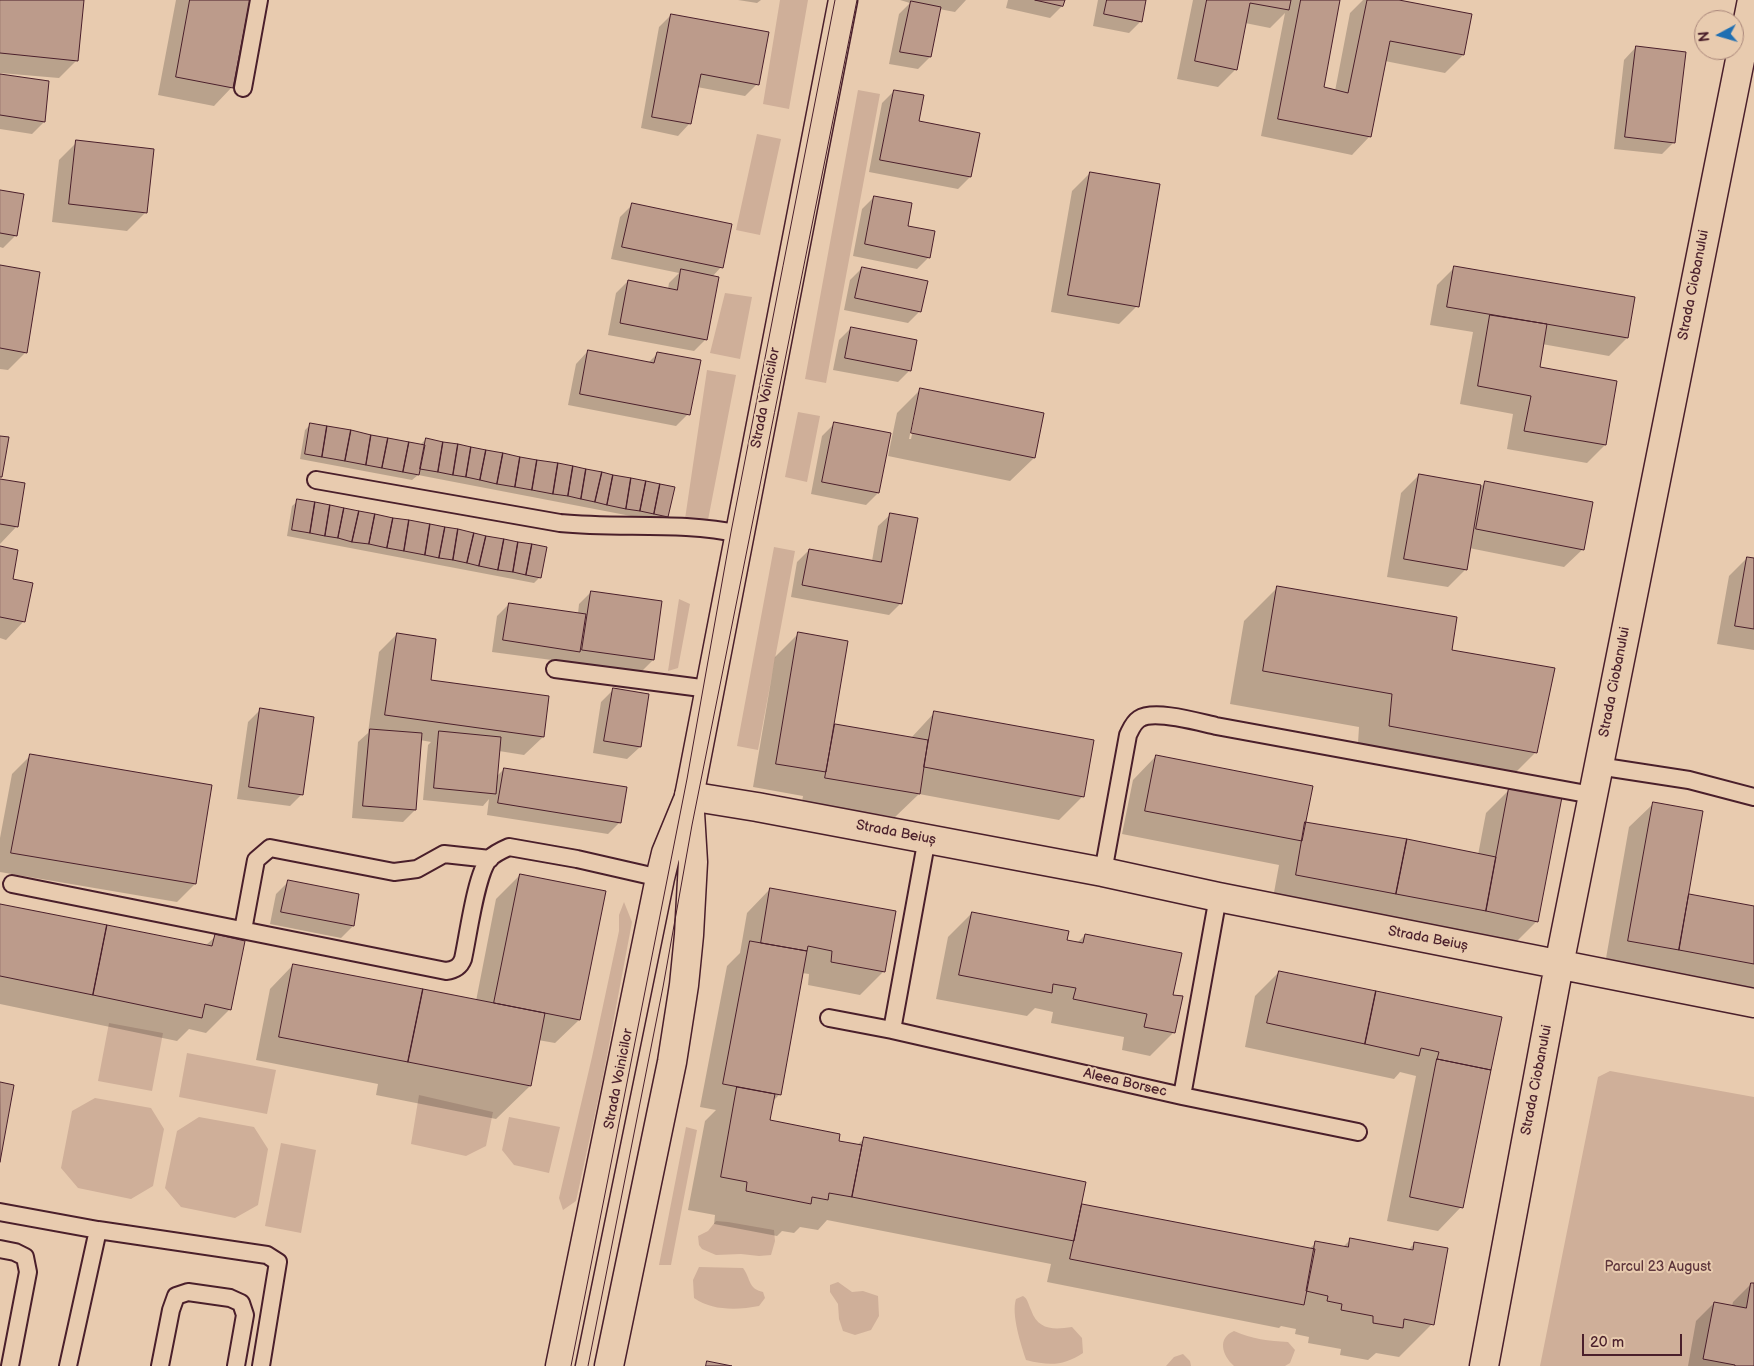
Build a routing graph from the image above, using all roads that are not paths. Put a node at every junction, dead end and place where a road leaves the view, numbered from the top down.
1 (259, 0) edge
2 (843, 0) edge
3 (1752, 0) edge
4 (243, 88) dead end
5 (316, 480) dead end
6 (740, 534) junction
7 (556, 669) dead end
8 (709, 689) junction
9 (1598, 766) junction
10 (1592, 795) junction
11 (689, 796) junction
12 (1754, 797) edge
13 (927, 838) junction
14 (490, 859) junction
15 (1103, 872) junction
16 (660, 878) junction
17 (12, 884) dead end
18 (1218, 897) junction
19 (242, 930) junction
20 (1559, 964) junction
21 (1754, 1003) edge
22 (829, 1018) dead end
23 (892, 1030) junction
24 (1182, 1096) junction
25 (1358, 1132) dead end
26 (0, 1212) edge
27 (98, 1230) junction
28 (0, 1249) edge
29 (10, 1366) edge
30 (68, 1366) edge
31 (160, 1366) edge
32 (236, 1366) edge
33 (261, 1366) edge
34 (560, 1366) edge
35 (609, 1366) edge
36 (1484, 1366) edge

1 - 4 lane
2 - 6 street, Strada Voinicilor
3 - 9 street, Strada Ciobanului
5 - 6 lane
6 - 8 street, Strada Voinicilor
7 - 8 lane
8 - 11 street, Strada Voinicilor
9 - 10 street, Strada Ciobanului
9 - 12 lane
10 - 15 lane
10 - 20 street, Strada Ciobanului
11 - 13 street, Strada Beiuș
11 - 16 street, Strada Voinicilor
11 - 35 street, Strada Voinicilor
13 - 15 street, Strada Beiuș
13 - 23 lane
14 - 16 lane
14 - 19 lane
14 - 19 lane
15 - 18 street, Strada Beiuș
16 - 34 street, Strada Voinicilor
17 - 19 lane
18 - 20 street, Strada Beiuș
18 - 24 lane
20 - 21 street, Strada Beiuș
20 - 36 street, Strada Ciobanului
22 - 23 lane, Aleea Borsec
23 - 24 lane, Aleea Borsec
24 - 25 lane, Aleea Borsec
26 - 27 lane
27 - 30 lane
27 - 33 lane
28 - 29 lane
31 - 32 lane

